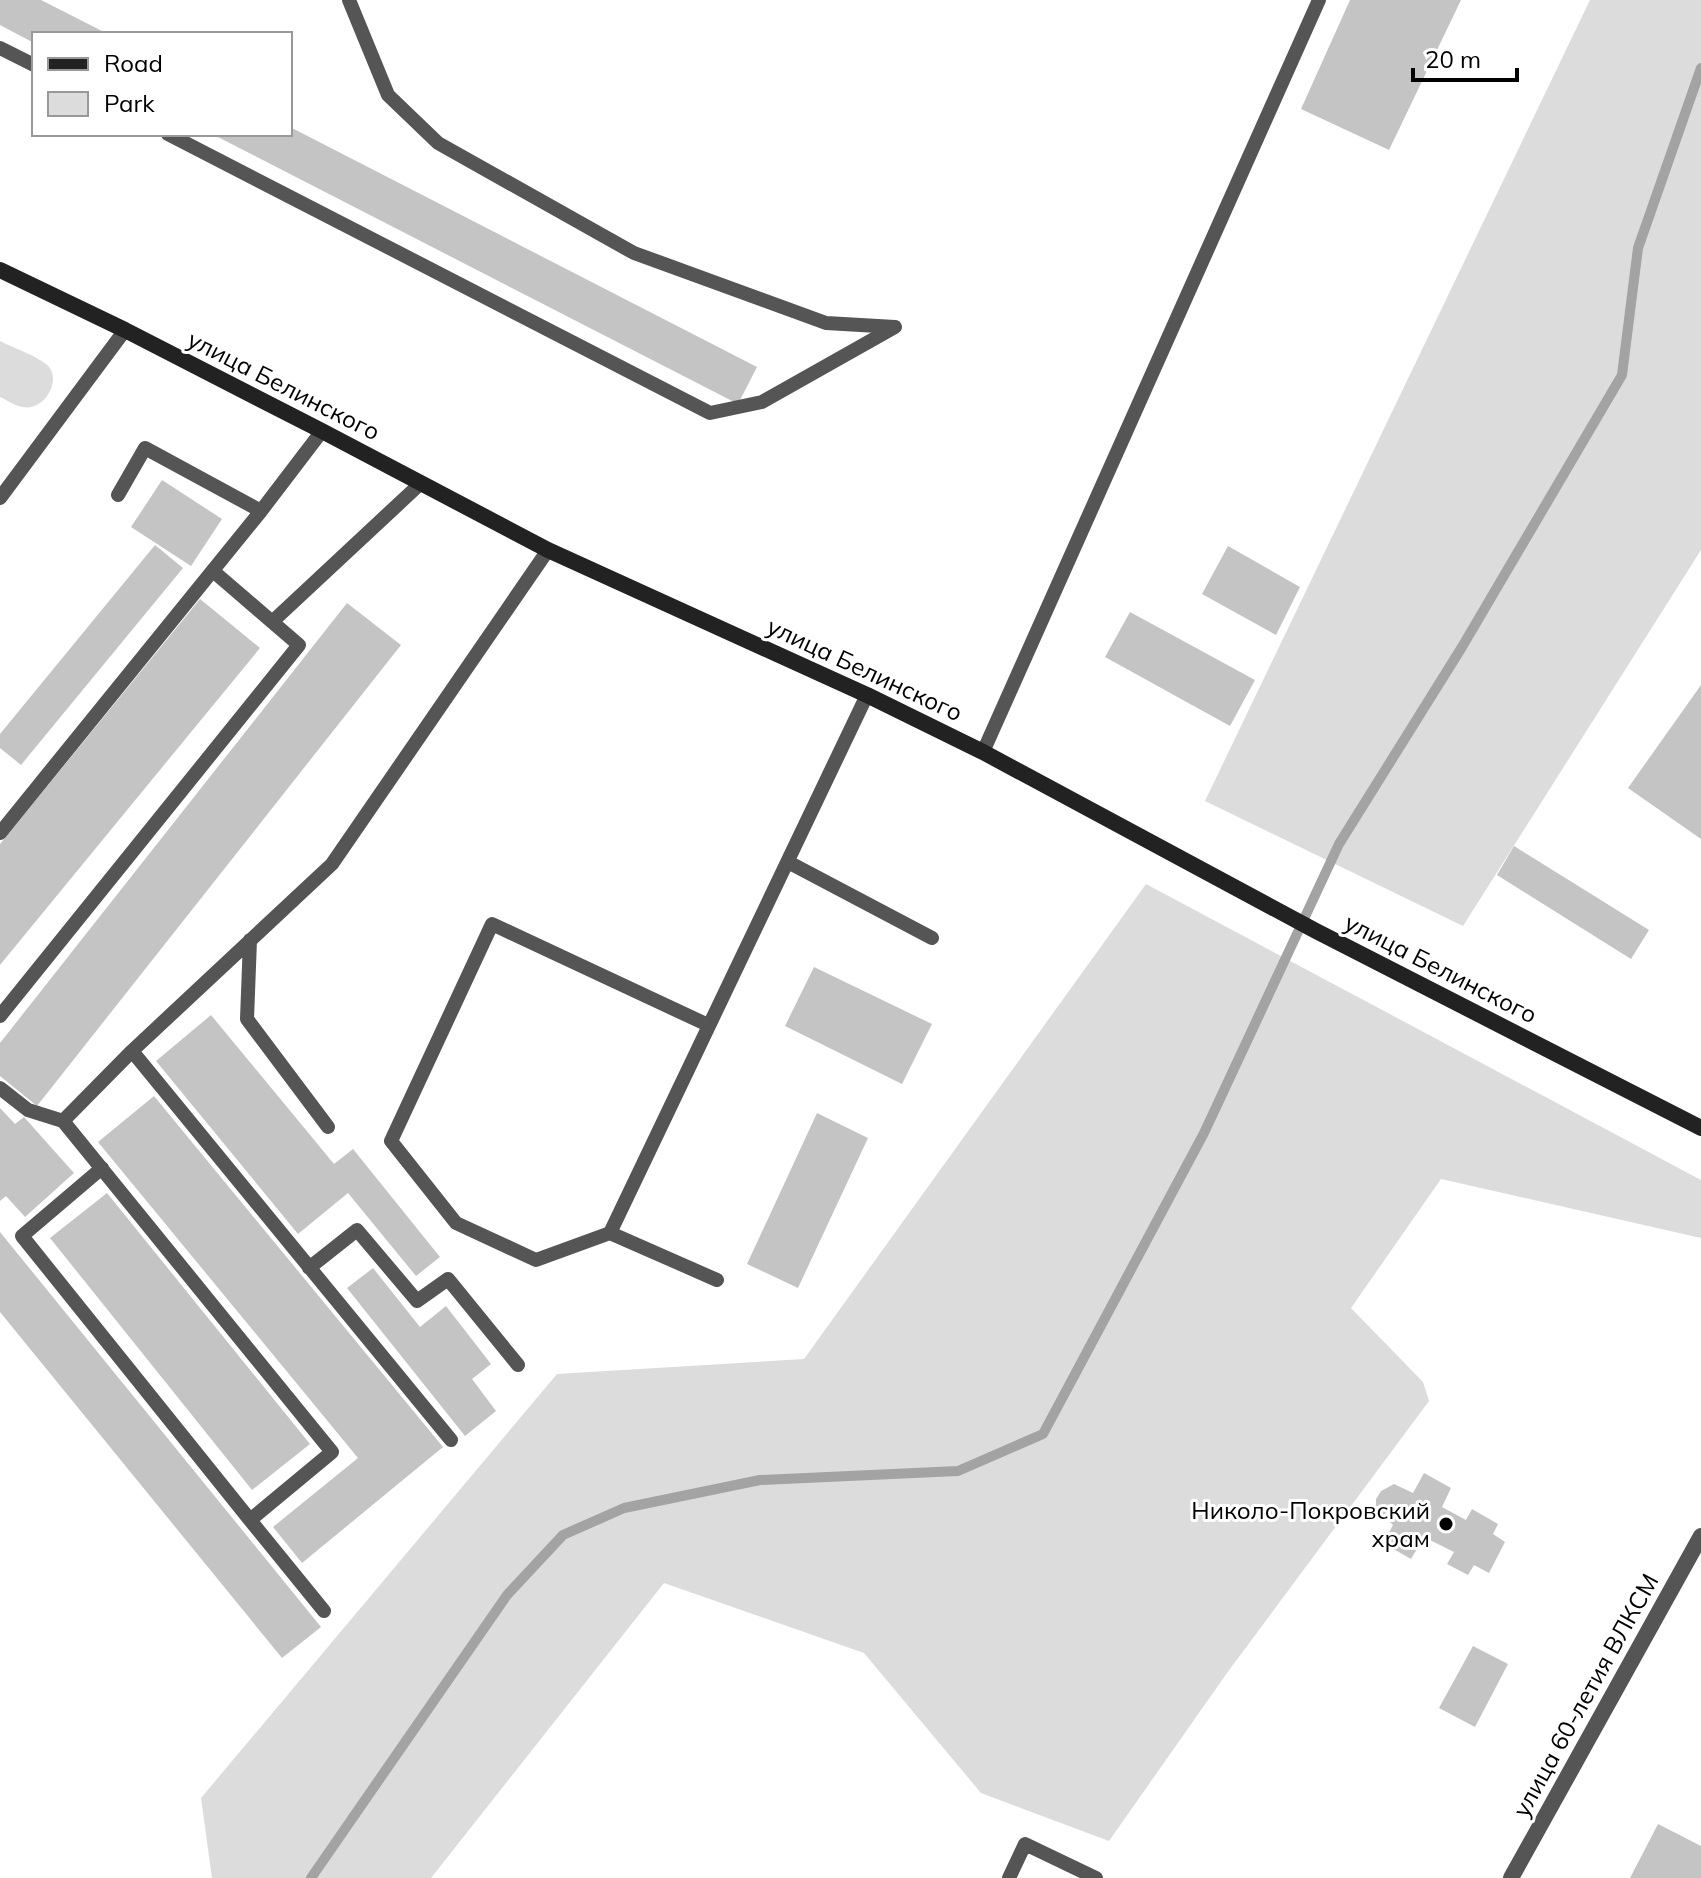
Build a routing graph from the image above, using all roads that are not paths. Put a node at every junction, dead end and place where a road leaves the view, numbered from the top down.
1 (349, 0) edge
2 (1319, 0) edge
3 (0, 48) edge
4 (32, 64) edge
5 (172, 136) edge
6 (0, 270) edge
7 (125, 330) junction
8 (322, 431) junction
9 (421, 483) junction
10 (118, 495) dead end
11 (0, 498) edge
12 (261, 511) junction
13 (548, 550) junction
14 (213, 571) junction
15 (272, 622) junction
16 (867, 695) junction
17 (983, 752) junction
18 (0, 833) edge
19 (788, 862) junction
20 (932, 938) dead end
21 (250, 940) junction
22 (0, 1016) edge
23 (708, 1025) junction
24 (132, 1051) junction
25 (0, 1088) edge
26 (63, 1121) junction
27 (328, 1127) dead end
28 (1701, 1128) edge
29 (102, 1168) junction
30 (610, 1233) junction
31 (309, 1268) junction
32 (717, 1280) dead end
33 (518, 1365) dead end
34 (451, 1440) dead end
35 (250, 1520) junction
36 (1701, 1536) edge
37 (324, 1611) dead end
38 (1009, 1878) edge
39 (1096, 1878) edge
40 (1511, 1878) edge

1 - 5 lane
2 - 17 lane
3 - 4 lane
6 - 7 street, улица Белинского
7 - 8 street, улица Белинского
7 - 11 lane
8 - 9 street, улица Белинского
8 - 12 lane
9 - 13 street, улица Белинского
9 - 15 lane
10 - 12 lane
12 - 14 lane
13 - 16 street, улица Белинского
13 - 21 lane
14 - 15 lane
14 - 18 lane
15 - 22 lane
16 - 17 street, улица Белинского
16 - 19 lane
17 - 28 street, улица Белинского
19 - 20 lane
19 - 23 lane
21 - 24 lane
21 - 27 lane
23 - 30 lane
23 - 30 lane
24 - 26 lane
24 - 31 lane
25 - 26 lane
26 - 29 lane
29 - 35 lane
29 - 35 lane
30 - 32 lane
31 - 33 lane
31 - 34 lane
35 - 37 lane
36 - 40 street, улица 60-летия ВЛКСМ
38 - 39 lane

